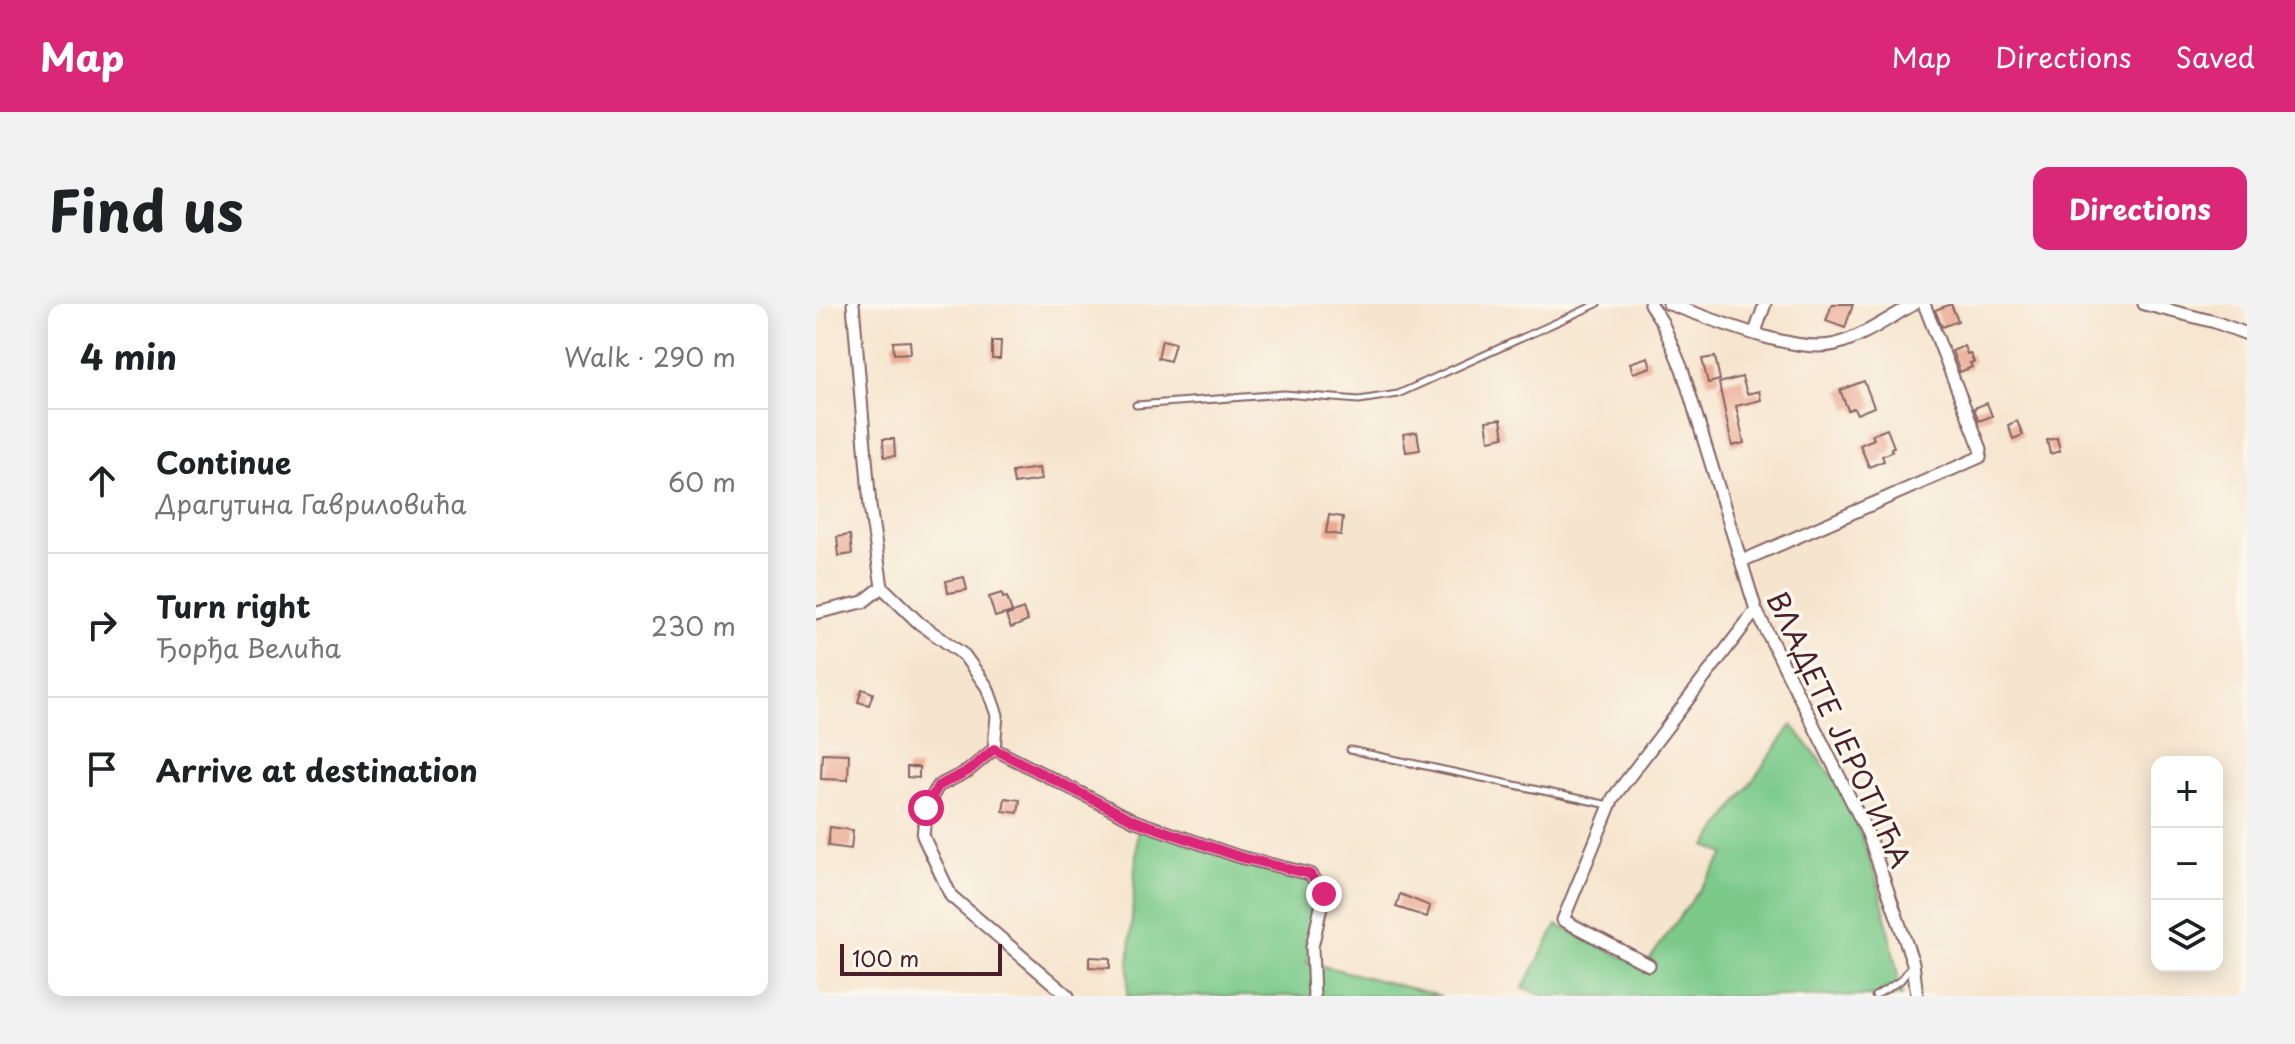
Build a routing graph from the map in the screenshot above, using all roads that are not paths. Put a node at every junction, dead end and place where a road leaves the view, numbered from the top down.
1 (853, 304) edge
2 (1597, 304) edge
3 (1650, 304) edge
4 (1669, 304) edge
5 (1765, 304) edge
6 (1914, 304) edge
7 (1924, 304) edge
8 (2144, 304) edge
9 (1691, 307) edge
10 (1755, 332) junction
11 (2247, 334) edge
12 (1136, 405) dead end
13 (1742, 561) junction
14 (882, 587) junction
15 (1756, 610) junction
16 (816, 613) edge
17 (994, 749) junction
18 (1350, 750) dead end
19 (1610, 805) junction
20 (1913, 963) junction
21 (1649, 965) dead end
22 (1068, 996) edge
23 (1314, 996) edge
24 (1875, 996) edge
25 (1917, 996) edge

1 - 14 street
2 - 12 lane
3 - 13 street, ВЛАДЕТЕ ЈЕРОТИЋА
4 - 9 street
5 - 10 street
6 - 10 street
7 - 13 street
8 - 11 street
9 - 10 street
13 - 15 street, ВЛАДЕТЕ ЈЕРОТИЋА
14 - 16 street
14 - 17 street
15 - 19 street
15 - 20 street, ВЛАДЕТЕ ЈЕРОТИЋА
17 - 22 street
17 - 23 street
18 - 19 lane
19 - 21 street
20 - 24 lane
20 - 25 street, ВЛАДЕТЕ ЈЕРОТИЋА

